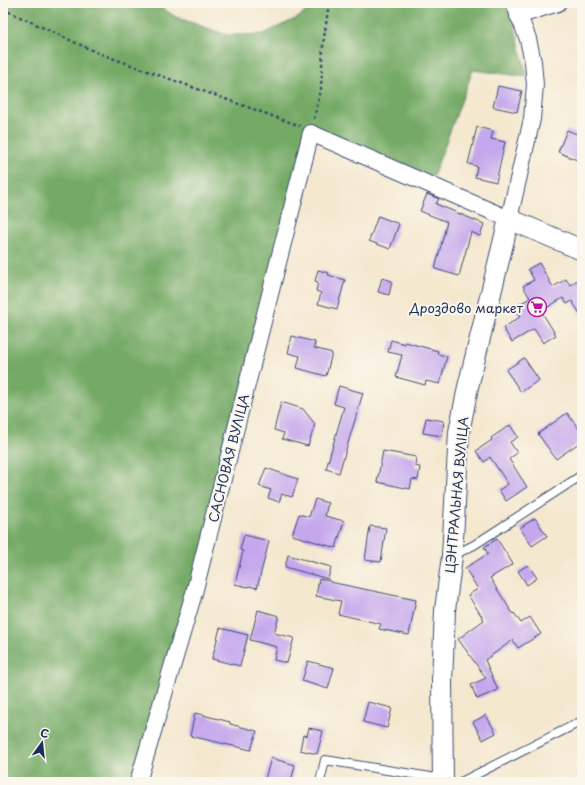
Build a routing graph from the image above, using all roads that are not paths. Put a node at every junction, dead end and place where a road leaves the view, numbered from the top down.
1 (558, 3) edge
2 (516, 9) edge
3 (509, 219) junction
4 (582, 250) edge
5 (582, 475) edge
6 (452, 556) junction
7 (582, 720) edge
8 (449, 781) edge
9 (138, 782) edge
10 (320, 782) edge

1 - 2 street
2 - 3 street, ЦЭНТРАЛЬНАЯ ВУЛІЦА
3 - 4 street
3 - 6 street, ЦЭНТРАЛЬНАЯ ВУЛІЦА
3 - 9 street, САСНОВАЯ ВУЛІЦА
5 - 6 lane
6 - 8 street, ЦЭНТРАЛЬНАЯ ВУЛІЦА
7 - 8 lane
8 - 10 lane

